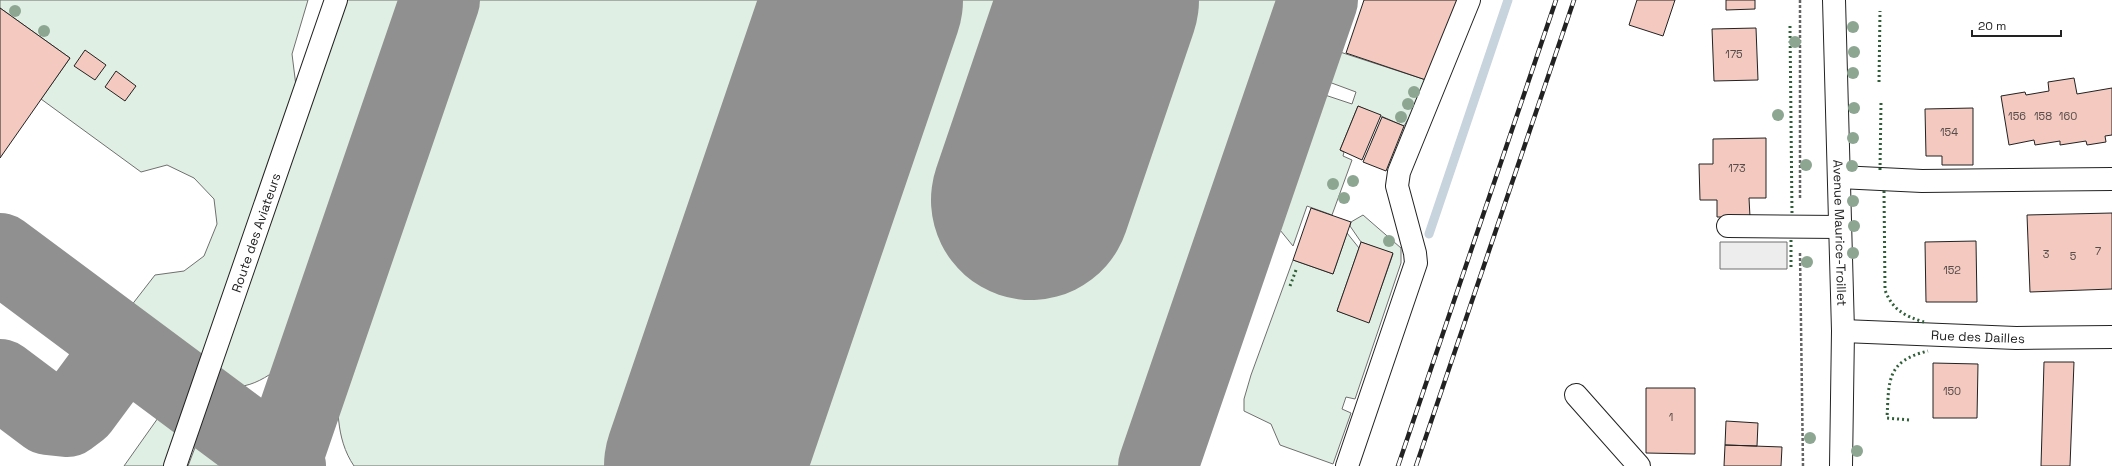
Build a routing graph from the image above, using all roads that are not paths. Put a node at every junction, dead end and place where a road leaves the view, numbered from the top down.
1 (336, 0) edge
2 (1470, 0) edge
3 (1834, 0) edge
4 (1839, 178) junction
5 (2112, 179) edge
6 (1728, 226) dead end
7 (1840, 227) junction
8 (1843, 331) junction
9 (2112, 337) edge
10 (1576, 395) dead end
11 (175, 466) edge
12 (1347, 466) edge
13 (1639, 466) edge
14 (1841, 466) edge

1 - 11 street, Route des Aviateurs
2 - 12 street
3 - 4 street, Avenue Maurice-Troillet
4 - 5 street
4 - 7 street, Avenue Maurice-Troillet
6 - 7 street
7 - 8 street, Avenue Maurice-Troillet
8 - 9 street, Rue des Dailles
8 - 14 street, Avenue Maurice-Troillet
10 - 13 street

